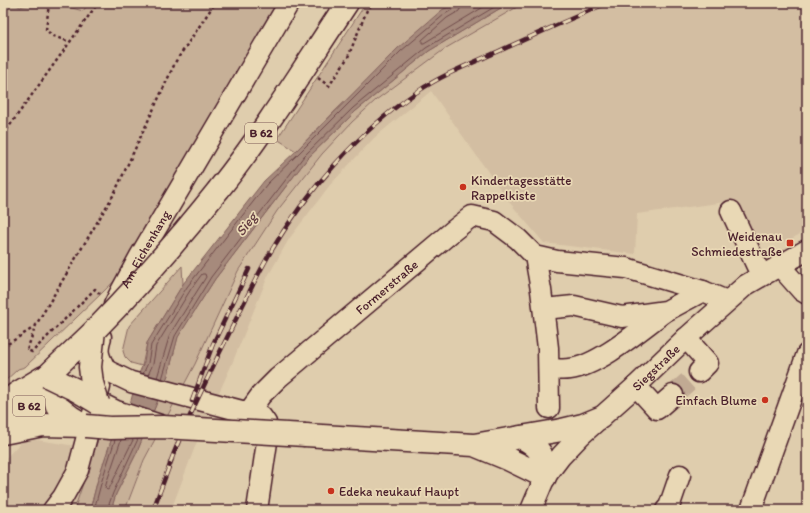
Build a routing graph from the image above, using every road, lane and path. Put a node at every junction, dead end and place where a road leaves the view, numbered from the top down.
1 (49, 3) edge
2 (98, 3) edge
3 (214, 3) edge
4 (289, 3) edge
5 (346, 3) edge
6 (373, 3) edge
7 (70, 42) junction
8 (332, 82) dead end
9 (3, 135) edge
10 (730, 211) dead end
11 (807, 250) edge
12 (535, 256) junction
13 (779, 265) junction
14 (761, 276) junction
15 (703, 291) junction
16 (807, 294) edge
17 (104, 298) dead end
18 (727, 301) junction
19 (544, 309) junction
20 (666, 311) junction
21 (34, 328) junction
22 (94, 330) junction
23 (686, 338) junction
24 (3, 347) edge
25 (807, 354) edge
26 (548, 369) junction
27 (106, 370) junction
28 (699, 372) tunnel mouth
29 (47, 376) junction
30 (636, 386) junction
31 (673, 395) tunnel mouth
32 (98, 403) junction
33 (3, 404) edge
34 (549, 408) dead end
35 (248, 413) junction
36 (600, 418) junction
37 (86, 426) junction
38 (163, 427) junction
39 (3, 432) edge
40 (520, 437) junction
41 (474, 445) junction
42 (680, 475) dead end
43 (545, 477) junction
44 (53, 510) edge
45 (257, 510) edge
46 (531, 510) edge
47 (666, 510) edge
48 (751, 510) edge

1 - 7 path
2 - 7 path
3 - 21 path
4 - 27 street, Am Eichenhang
5 - 22 main road, B 62, bridge
6 - 8 path
7 - 9 path
10 - 14 street
11 - 13 street, Siegstraße
12 - 15 street
12 - 19 street
12 - 35 street, Formerstraße
13 - 14 street, Siegstraße
13 - 16 street
14 - 18 street, Siegstraße
15 - 18 street
15 - 20 street
17 - 21 path
18 - 23 street, Siegstraße
19 - 20 street
19 - 26 street
20 - 26 street
21 - 24 path
22 - 29 main road, B 62, bridge
22 - 32 main road, bridge
23 - 28 street
23 - 30 street, Siegstraße
25 - 48 street
26 - 34 street
27 - 35 street
27 - 44 street
29 - 32 main road, bridge
29 - 33 main road, B 62
29 - 37 main road
29 - 39 main road, B 62
30 - 31 street
30 - 36 street, Siegstraße
32 - 38 main road, bridge
35 - 45 street
36 - 40 main road
36 - 43 street, Siegstraße
37 - 38 main road, bridge
37 - 39 main road
38 - 41 main road, bridge
40 - 41 main road
40 - 43 main road
41 - 43 main road
42 - 47 street
43 - 46 street, Siegstraße

